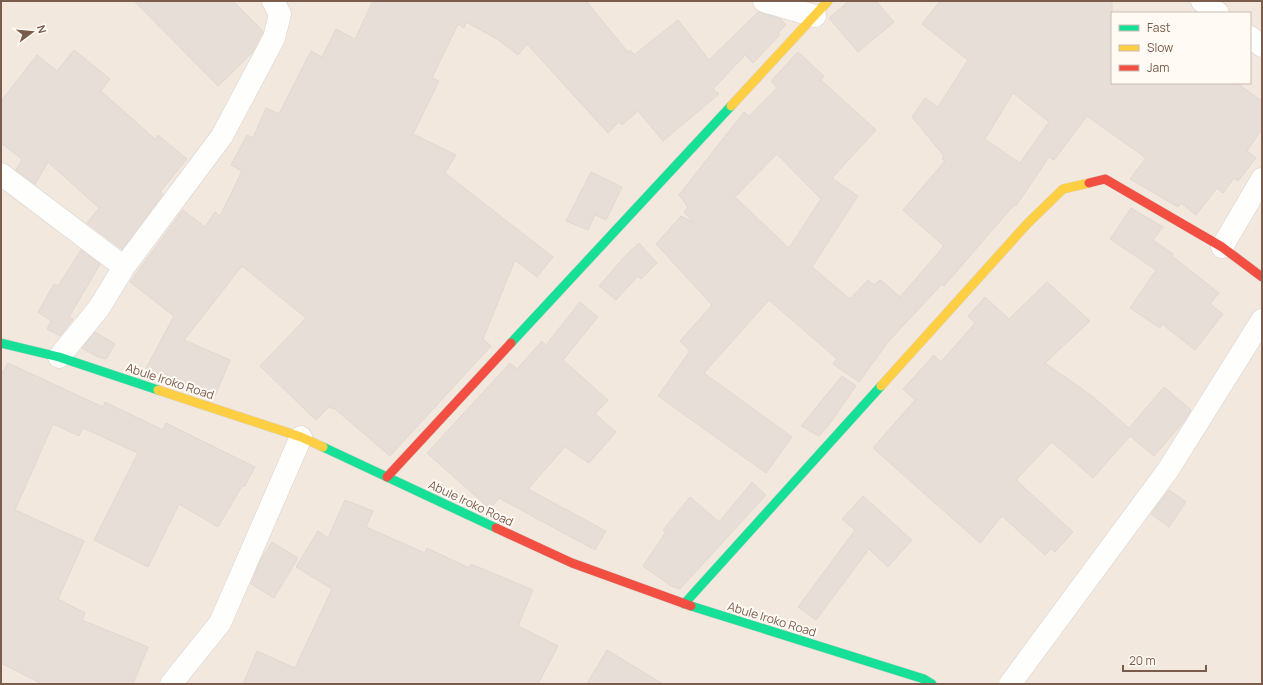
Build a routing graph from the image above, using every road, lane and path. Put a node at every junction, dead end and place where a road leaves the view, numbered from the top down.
1 (273, 1) edge
2 (764, 1) edge
3 (1202, 1) edge
4 (822, 8) edge
5 (1217, 12) edge
6 (1251, 38) edge
7 (1262, 46) edge
8 (1, 174) edge
9 (1262, 179) edge
10 (1222, 246) junction
11 (124, 267) junction
12 (1262, 277) edge
13 (1262, 320) edge
14 (1, 343) edge
15 (59, 357) junction
16 (300, 437) junction
17 (387, 477) junction
18 (684, 604) junction
19 (926, 682) edge
20 (171, 684) edge
21 (1010, 684) edge

1 - 11 street
2 - 4 street
3 - 5 street
4 - 17 street
6 - 7 street
8 - 11 street
9 - 10 street
10 - 12 street
10 - 18 street
11 - 15 street
13 - 21 street
14 - 15 street, Abule Iroko Road
15 - 16 street, Abule Iroko Road
16 - 17 street, Abule Iroko Road
16 - 20 street
17 - 18 street, Abule Iroko Road
18 - 19 street, Abule Iroko Road

